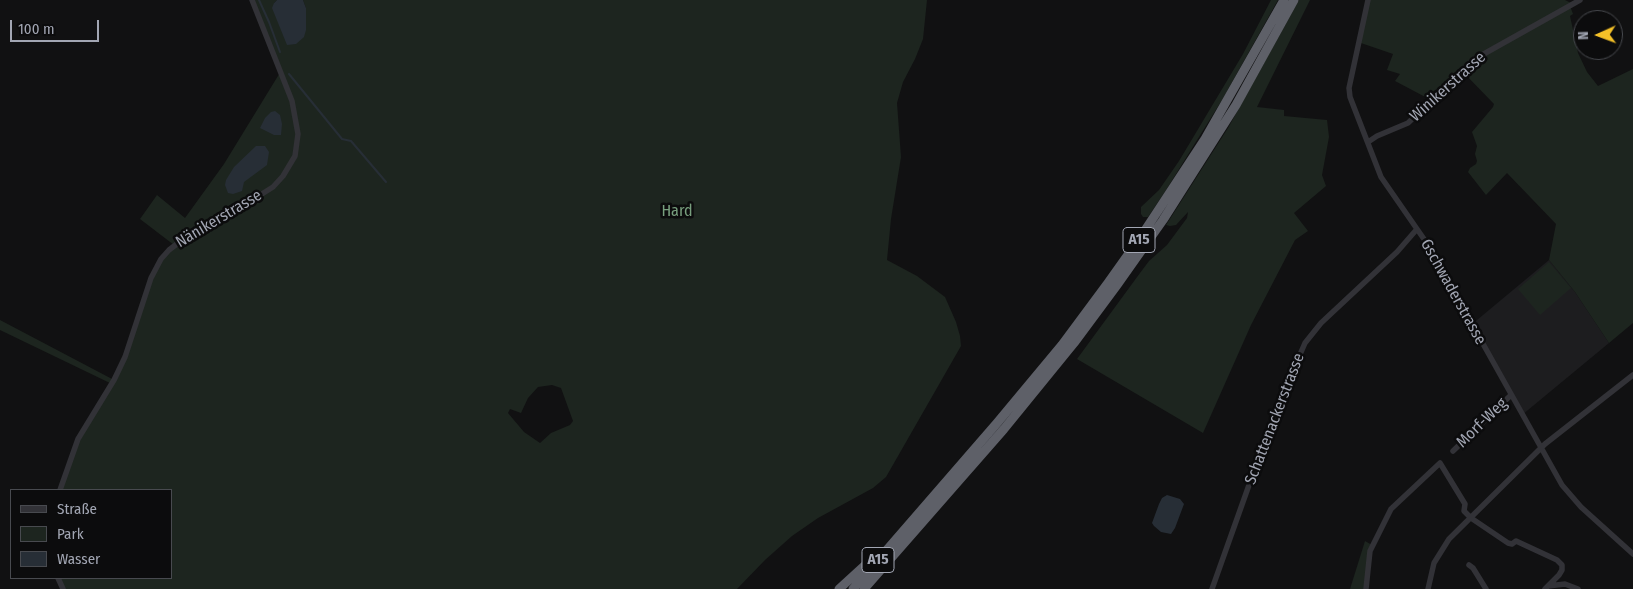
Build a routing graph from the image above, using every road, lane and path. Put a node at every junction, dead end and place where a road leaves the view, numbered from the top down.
1 (252, 0) edge
2 (1284, 0) edge
3 (1294, 0) edge
4 (1368, 0) edge
5 (1580, 0) edge
6 (1368, 142) junction
7 (1417, 229) junction
8 (1633, 375) edge
9 (1511, 395) junction
10 (1542, 449) junction
11 (1454, 451) dead end
12 (60, 489) edge
13 (1471, 518) junction
14 (903, 532) junction
15 (1633, 554) edge
16 (891, 558) junction
17 (1469, 565) dead end
18 (1546, 588) edge
19 (839, 589) edge
20 (853, 589) edge
21 (864, 589) edge
22 (870, 589) edge
23 (1212, 589) edge
24 (1366, 589) edge
25 (1428, 589) edge
26 (1486, 589) edge
27 (1578, 589) edge

1 - 12 street, Nänikerstrasse
2 - 14 highway, A15
3 - 16 highway, A15
4 - 6 street, Gschwaderstrasse
5 - 6 street, Winikerstrasse
6 - 7 street, Gschwaderstrasse
7 - 9 street, Gschwaderstrasse
7 - 23 street, Schattenackerstrasse
8 - 10 street
9 - 10 street, Gschwaderstrasse
9 - 11 street, Morf-Weg
10 - 13 street
10 - 15 street, Gschwaderstrasse
13 - 18 street
13 - 24 street
13 - 25 street
14 - 19 highway
14 - 20 highway, A15
16 - 21 highway, A15
16 - 22 highway
17 - 26 street
18 - 27 street

